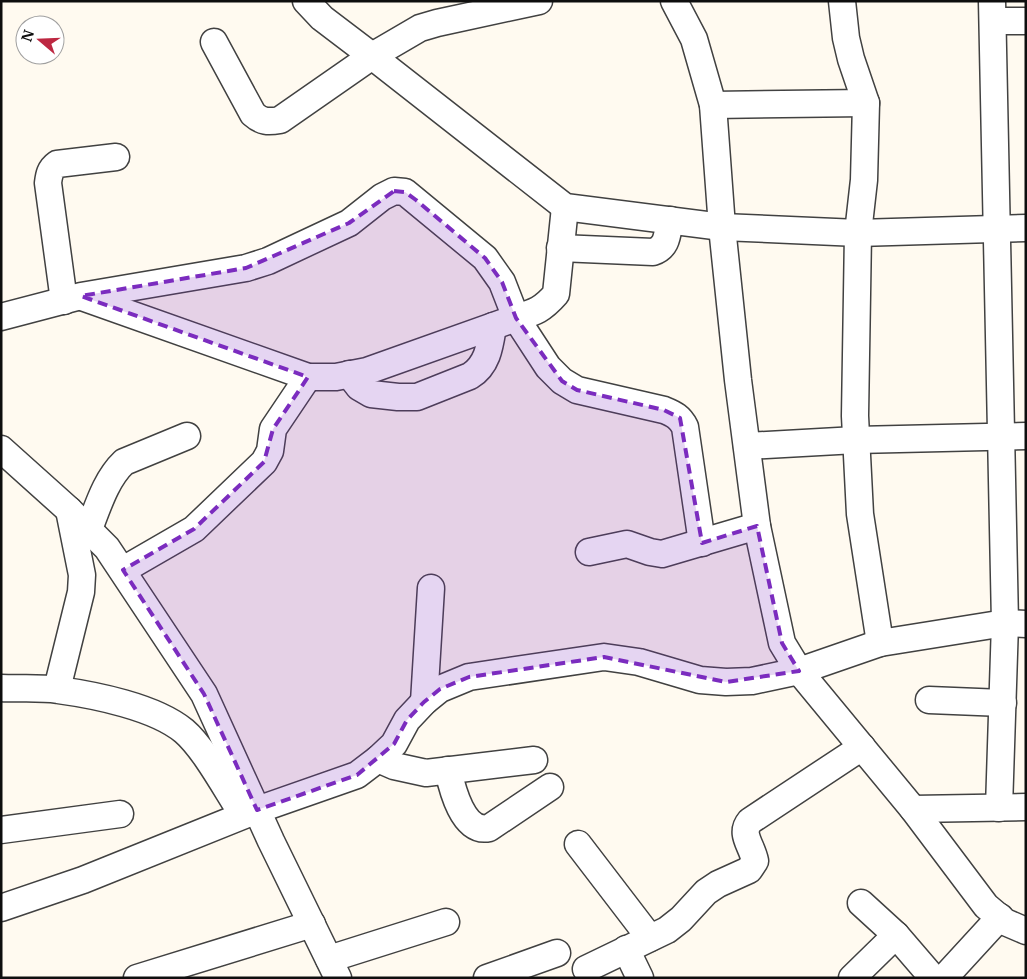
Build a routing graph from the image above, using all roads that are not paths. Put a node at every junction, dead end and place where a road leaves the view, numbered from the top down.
1 (306, 1) edge
2 (539, 1) edge
3 (674, 1) edge
4 (842, 1) edge
5 (993, 11) edge
6 (1026, 21) edge
7 (214, 42) dead end
8 (372, 56) junction
9 (866, 103) junction
10 (713, 105) junction
11 (116, 158) dead end
12 (565, 207) junction
13 (670, 220) junction
14 (722, 227) junction
15 (1026, 228) edge
16 (997, 229) junction
17 (858, 233) junction
18 (560, 248) junction
19 (73, 299) junction
20 (1, 317) edge
21 (504, 322) junction
22 (349, 374) junction
23 (308, 377) junction
24 (1014, 435) edge
25 (186, 436) dead end
26 (856, 440) junction
27 (747, 446) junction
28 (1, 449) edge
29 (69, 510) junction
30 (757, 526) junction
31 (89, 529) junction
32 (702, 543) junction
33 (589, 552) dead end
34 (123, 570) junction
35 (431, 588) dead end
36 (1016, 624) edge
37 (880, 643) junction
38 (799, 671) junction
39 (1, 688) edge
40 (57, 689) junction
41 (929, 700) dead end
42 (424, 702) junction
43 (1003, 702) junction
44 (862, 747) junction
45 (378, 759) junction
46 (534, 760) dead end
47 (448, 770) junction
48 (550, 787) dead end
49 (1026, 807) edge
50 (999, 808) junction
51 (913, 809) junction
52 (250, 812) junction
53 (120, 814) dead end
54 (1, 830) edge
55 (578, 844) dead end
56 (861, 903) dead end
57 (1, 908) edge
58 (1000, 917) junction
59 (446, 922) dead end
60 (312, 924) junction
61 (1026, 931) edge
62 (896, 935) junction
63 (650, 938) junction
64 (626, 949) junction
65 (557, 953) dead end
66 (333, 968) edge
67 (586, 968) dead end
68 (137, 978) edge
69 (487, 978) edge
70 (640, 978) edge
71 (852, 978) edge
72 (934, 978) edge
73 (944, 978) edge

1 - 8 street
2 - 8 street
3 - 10 street
4 - 9 street
5 - 6 street
5 - 16 street
7 - 8 street
8 - 12 street
9 - 10 street
9 - 17 street
10 - 14 street
11 - 19 street
12 - 13 street
12 - 18 street
13 - 14 street
13 - 18 street
14 - 17 street
14 - 27 street
15 - 16 street
16 - 17 street
16 - 24 street
17 - 26 street
18 - 21 street
19 - 20 street
19 - 21 street
19 - 23 street
21 - 22 street
21 - 22 street
21 - 32 street
22 - 23 street
23 - 34 street
24 - 26 street
24 - 36 street
25 - 31 street
26 - 27 street
26 - 37 street
27 - 30 street
28 - 29 street
29 - 31 street
29 - 40 street
30 - 32 street
30 - 38 street
31 - 34 street
32 - 33 street
34 - 52 street
35 - 42 street
36 - 37 street
36 - 43 street
37 - 38 street
38 - 42 street
38 - 44 street
39 - 40 street
40 - 52 street
41 - 43 street
42 - 45 street
43 - 50 street
44 - 51 street
44 - 63 street
45 - 47 street
45 - 52 street
46 - 47 street
47 - 48 street
49 - 50 street
50 - 51 street
51 - 58 street
52 - 57 street
52 - 60 street
53 - 54 street
55 - 63 street
56 - 62 street
58 - 61 street
58 - 73 street
59 - 66 street
60 - 66 street
60 - 68 street
62 - 71 street
62 - 72 street
63 - 64 street
64 - 67 street
64 - 70 street
65 - 69 street

